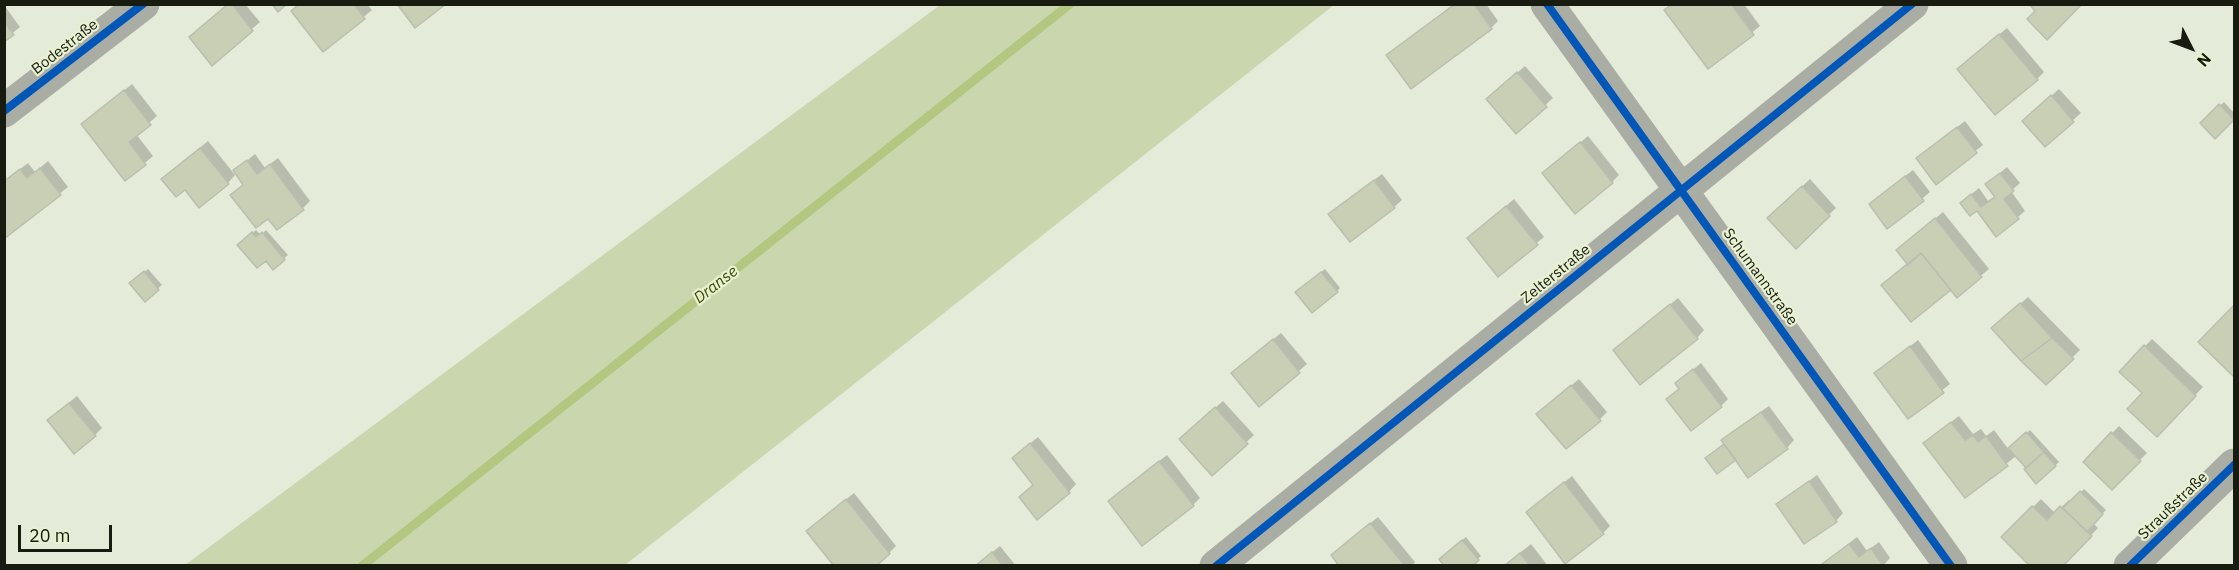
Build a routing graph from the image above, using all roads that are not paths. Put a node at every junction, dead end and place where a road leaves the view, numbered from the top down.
1 (143, 4) edge
2 (1546, 4) edge
3 (1912, 4) edge
4 (4, 111) edge
5 (1681, 191) junction
6 (2235, 465) edge
7 (1216, 566) edge
8 (1951, 566) edge
9 (2130, 566) edge

1 - 4 street, Bodestraße
2 - 5 street, Schumannstraße
3 - 5 street, Zelterstraße
5 - 7 street, Zelterstraße
5 - 8 street, Schumannstraße
6 - 9 street, Straußstraße

